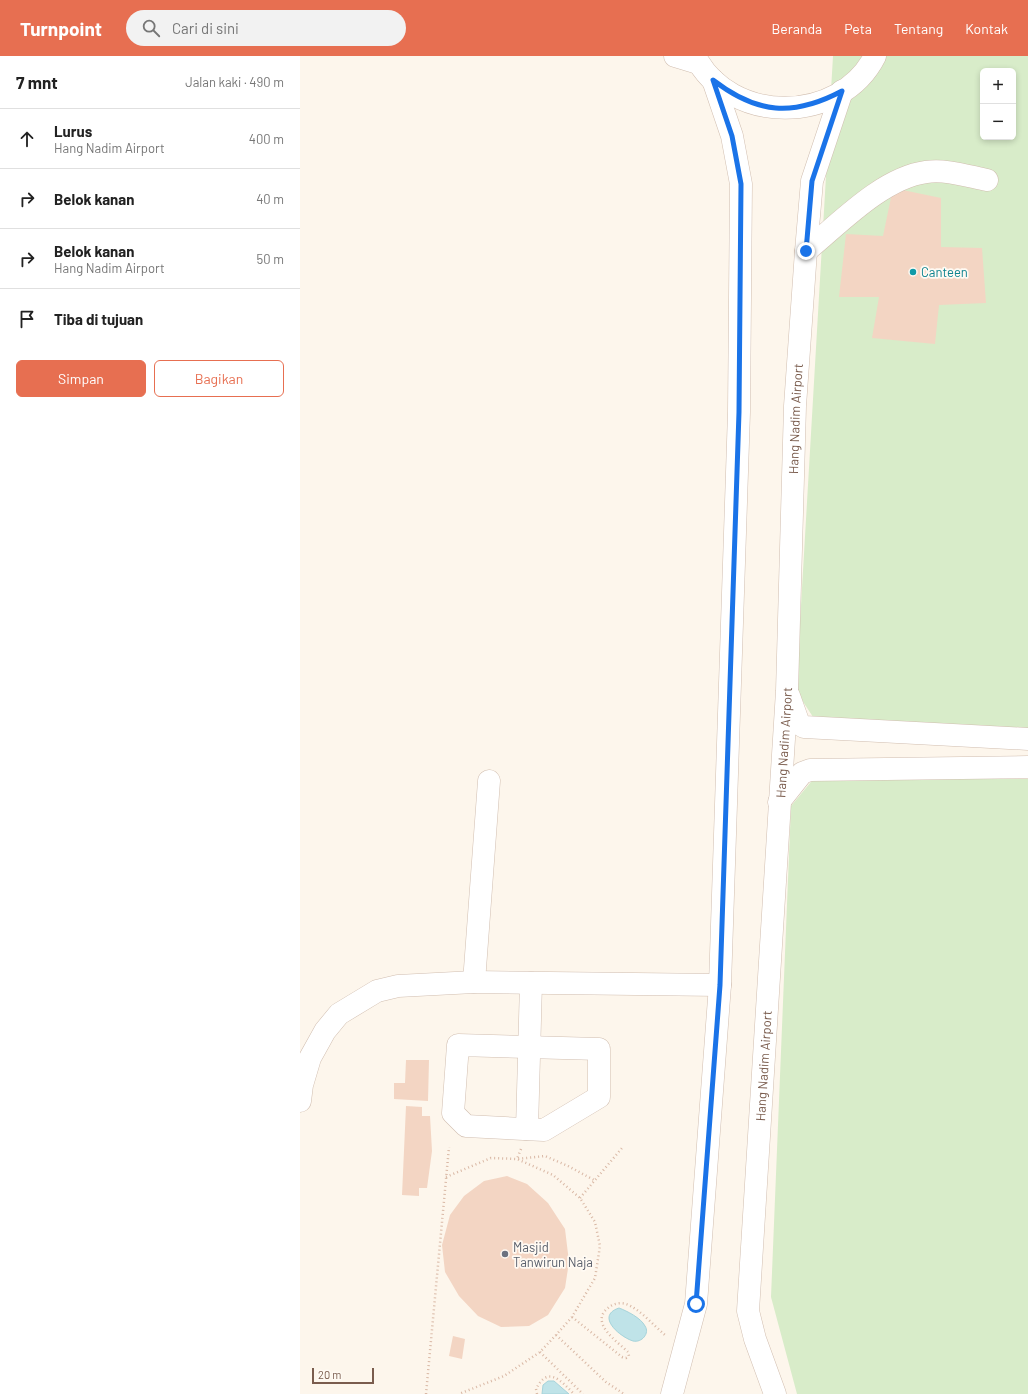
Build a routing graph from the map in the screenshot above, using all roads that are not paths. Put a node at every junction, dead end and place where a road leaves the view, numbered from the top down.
1 (675, 56) edge
2 (876, 56) edge
3 (697, 59) edge
4 (713, 80) junction
5 (842, 91) junction
6 (987, 180) dead end
7 (806, 251) junction
8 (787, 691) junction
9 (1028, 739) edge
10 (1028, 767) edge
11 (489, 781) dead end
12 (779, 802) junction
13 (474, 982) junction
14 (531, 983) junction
15 (720, 985) junction
16 (529, 1047) junction
17 (300, 1101) edge
18 (527, 1129) junction
19 (672, 1394) edge
20 (775, 1394) edge

1 - 3 street
2 - 5 street
3 - 4 street
4 - 5 street
4 - 15 street
5 - 7 street, Hang Nadim Airport
6 - 7 street
7 - 8 street, Hang Nadim Airport
8 - 9 street
8 - 12 street, Hang Nadim Airport
10 - 12 street
11 - 13 street
12 - 20 street, Hang Nadim Airport
13 - 14 street
13 - 17 street
14 - 15 street
14 - 16 street
15 - 19 street
16 - 18 street
16 - 18 street
16 - 18 street

